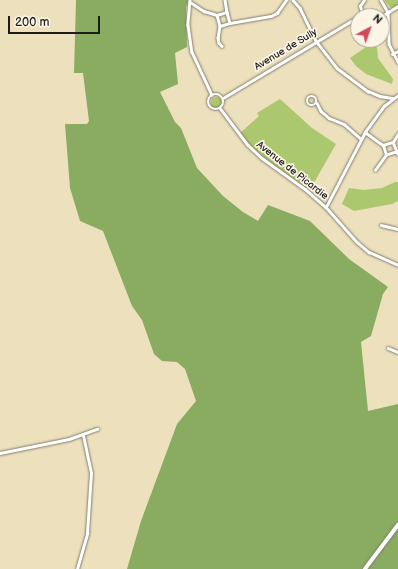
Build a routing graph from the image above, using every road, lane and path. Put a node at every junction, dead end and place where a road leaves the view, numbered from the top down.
1 (225, 0) edge
2 (286, 0) edge
3 (293, 0) edge
4 (190, 1) edge
5 (227, 12) junction
6 (217, 15) junction
7 (350, 22) edge
8 (230, 23) junction
9 (220, 26) junction
10 (316, 42) junction
11 (390, 45) edge
12 (222, 46) dead end
13 (398, 50) edge
14 (392, 54) junction
15 (398, 62) edge
16 (212, 95) junction
17 (398, 95) edge
18 (223, 98) junction
19 (392, 98) junction
20 (318, 103) junction
21 (220, 108) junction
22 (365, 132) junction
23 (398, 134) edge
24 (361, 139) junction
25 (393, 142) junction
26 (383, 144) junction
27 (397, 153) edge
28 (386, 154) junction
29 (374, 170) dead end
30 (326, 207) junction
31 (381, 225) dead end
32 (398, 229) edge
33 (398, 265) edge
34 (388, 348) dead end
35 (398, 352) edge
36 (97, 428) dead end
37 (83, 434) junction
38 (0, 453) edge
39 (398, 525) edge
40 (77, 569) edge
41 (365, 569) edge

1 - 5 street
2 - 8 street
3 - 10 street
4 - 6 street
4 - 16 street
5 - 6 street
5 - 8 street
6 - 9 street
7 - 10 street, Avenue de Sully
8 - 9 street
9 - 12 street
10 - 18 street, Avenue de Sully
10 - 19 street
11 - 14 street
13 - 14 street
14 - 15 street
16 - 18 street
16 - 21 street
17 - 19 street
18 - 21 street
19 - 22 street
20 - 20 street
20 - 24 street
21 - 30 street, Avenue de Picardie
22 - 24 street
22 - 26 street
23 - 25 street
24 - 30 street
25 - 26 street
25 - 27 street
26 - 28 street
27 - 28 street
28 - 29 street
30 - 33 street, Avenue de Picardie
31 - 32 street
34 - 35 street
36 - 37 street
37 - 38 street
37 - 40 street
39 - 41 street

